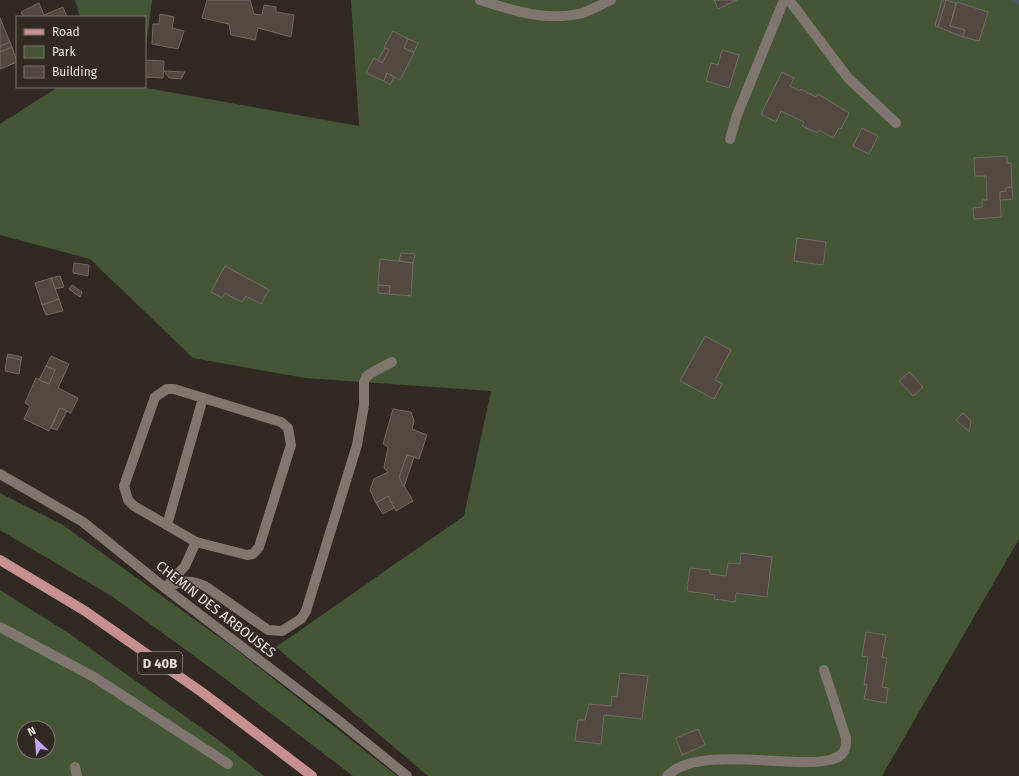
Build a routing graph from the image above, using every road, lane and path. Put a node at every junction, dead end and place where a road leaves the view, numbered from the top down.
1 (480, 0) edge
2 (611, 0) edge
3 (784, 0) edge
4 (788, 0) edge
5 (896, 123) dead end
6 (730, 139) dead end
7 (392, 362) dead end
8 (203, 398) junction
9 (0, 474) edge
10 (167, 525) junction
11 (196, 542) junction
12 (0, 560) edge
13 (165, 588) junction
14 (0, 627) edge
15 (824, 670) dead end
16 (228, 764) dead end
17 (312, 776) edge
18 (407, 776) edge
19 (667, 776) edge

1 - 2 street
3 - 6 street
4 - 5 street
7 - 13 street
8 - 10 street
8 - 10 street
8 - 11 street
9 - 13 street, CHEMIN DES ARBOUSES
10 - 11 street
11 - 13 street
12 - 17 main road, D 40B
13 - 18 street, CHEMIN DES ARBOUSES
14 - 16 street
15 - 19 street

